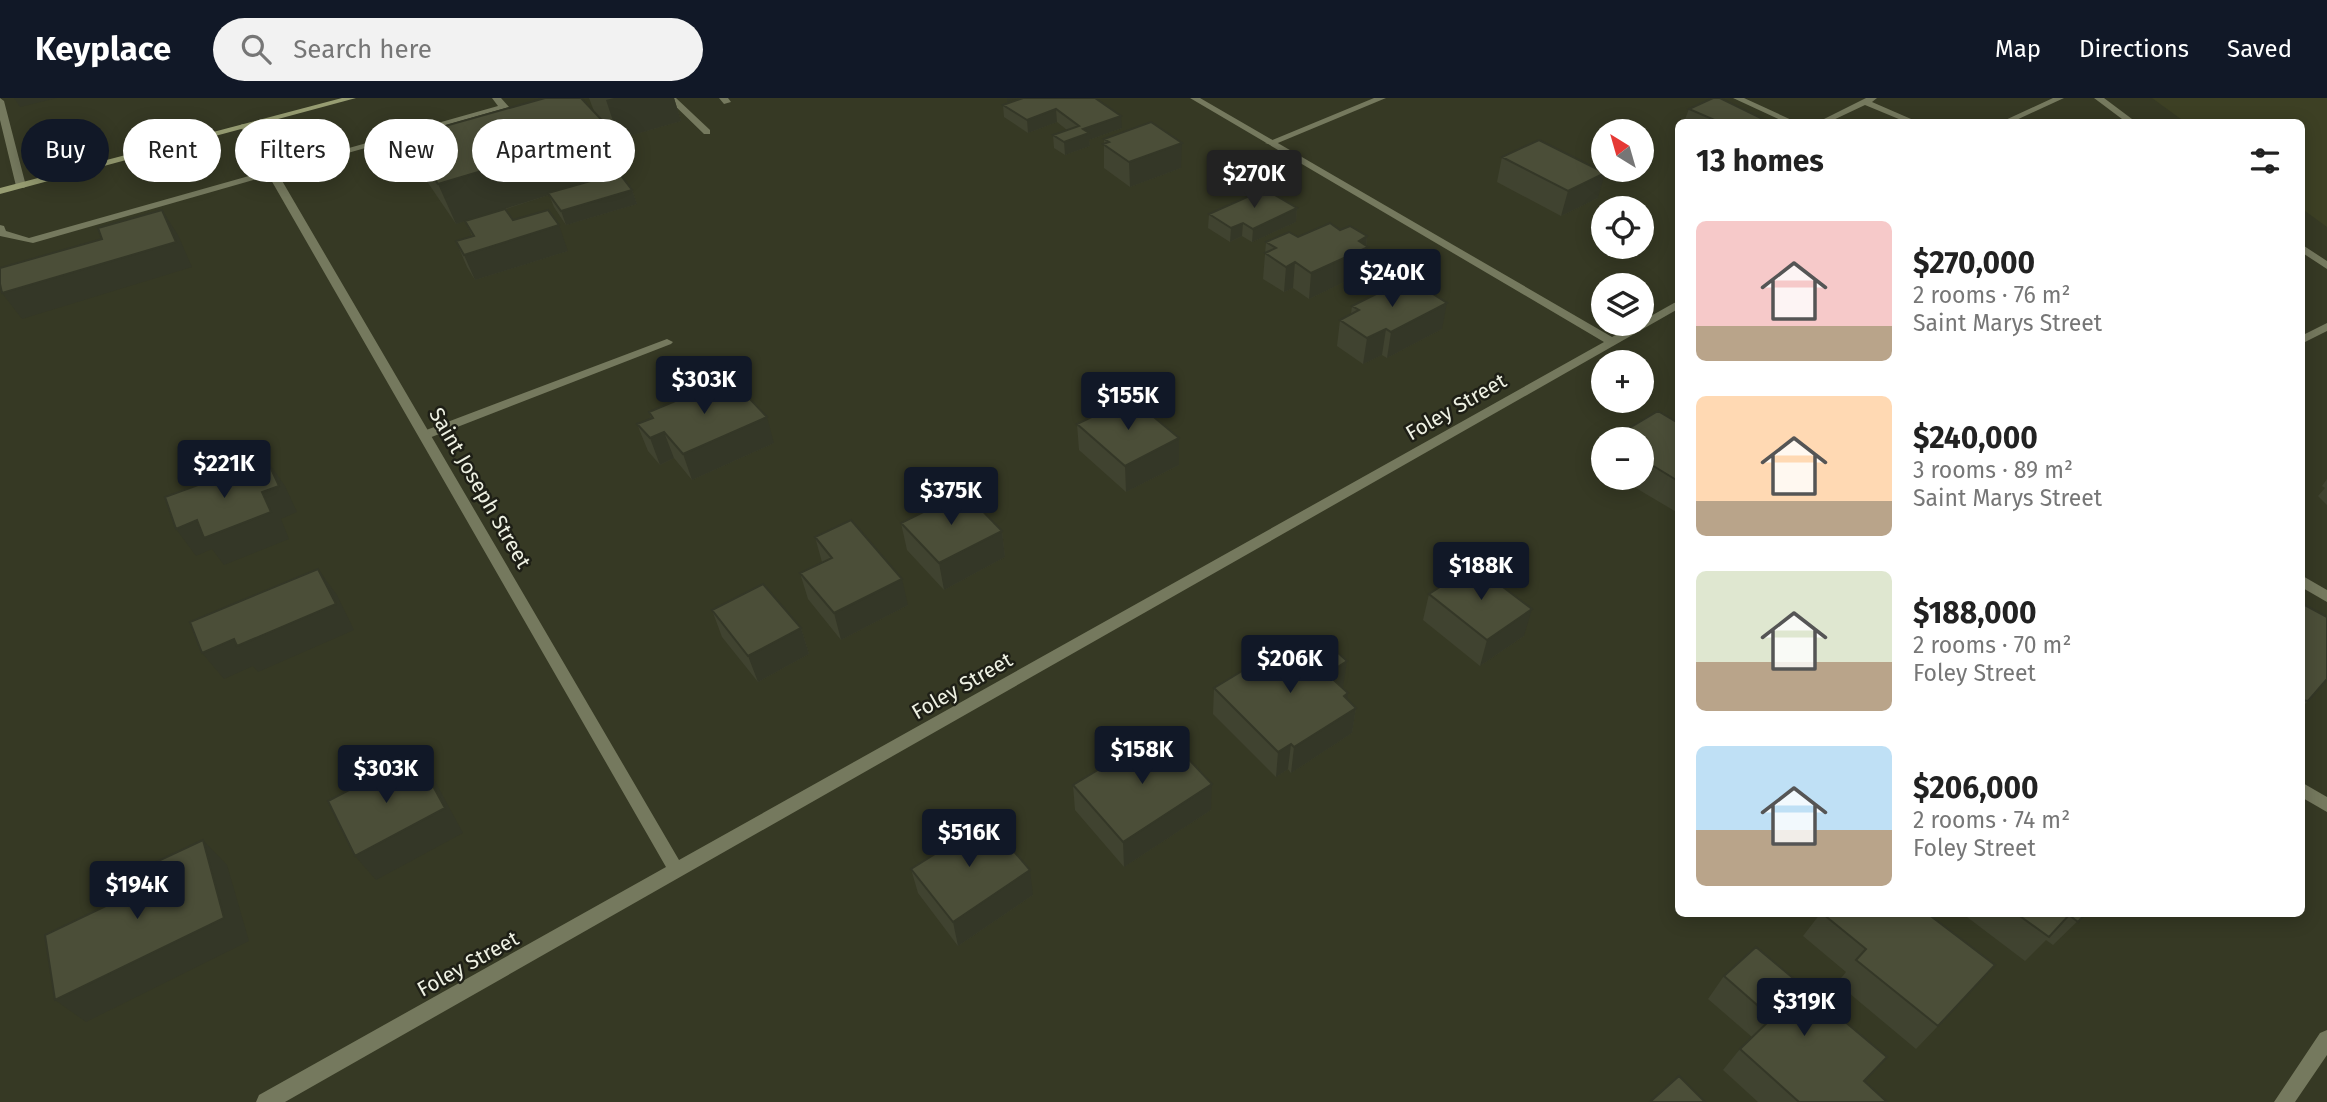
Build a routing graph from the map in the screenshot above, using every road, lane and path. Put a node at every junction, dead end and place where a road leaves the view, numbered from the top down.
1 (352, 98) edge
2 (496, 98) edge
3 (671, 98) edge
4 (1194, 98) edge
5 (1382, 98) edge
6 (1738, 98) edge
7 (2060, 98) edge
8 (2098, 98) edge
9 (1864, 99) edge
10 (334, 100) edge
11 (0, 101) edge
12 (271, 119) edge
13 (1784, 119) edge
14 (1828, 119) edge
15 (1907, 119) edge
16 (2013, 119) edge
17 (2128, 119) edge
18 (235, 130) edge
19 (707, 132) dead end
20 (1270, 143) junction
21 (350, 150) edge
22 (236, 182) edge
23 (277, 182) edge
24 (20, 186) junction
25 (0, 191) edge
26 (0, 228) edge
27 (2305, 250) edge
28 (2327, 266) edge
29 (1675, 307) edge
30 (2327, 326) edge
31 (2305, 339) edge
32 (667, 342) dead end
33 (1612, 342) junction
34 (425, 435) junction
35 (2305, 583) edge
36 (2327, 597) edge
37 (2305, 791) edge
38 (2327, 805) edge
39 (677, 871) junction
40 (2327, 1038) edge
41 (266, 1102) edge
42 (2284, 1102) edge

1 - 10 street
2 - 21 street
3 - 19 street
4 - 20 street
5 - 20 street
6 - 13 street
7 - 16 street
8 - 17 street
9 - 14 street
9 - 15 street
10 - 12 street
11 - 24 street
18 - 24 street
20 - 33 street
22 - 26 street
23 - 34 street, Saint Joseph Street
24 - 25 street
27 - 28 street
29 - 33 street, Foley Street
30 - 31 street
32 - 34 street
33 - 39 street, Foley Street
34 - 39 street, Saint Joseph Street
35 - 36 street
37 - 38 street
39 - 41 street, Foley Street
40 - 42 street

